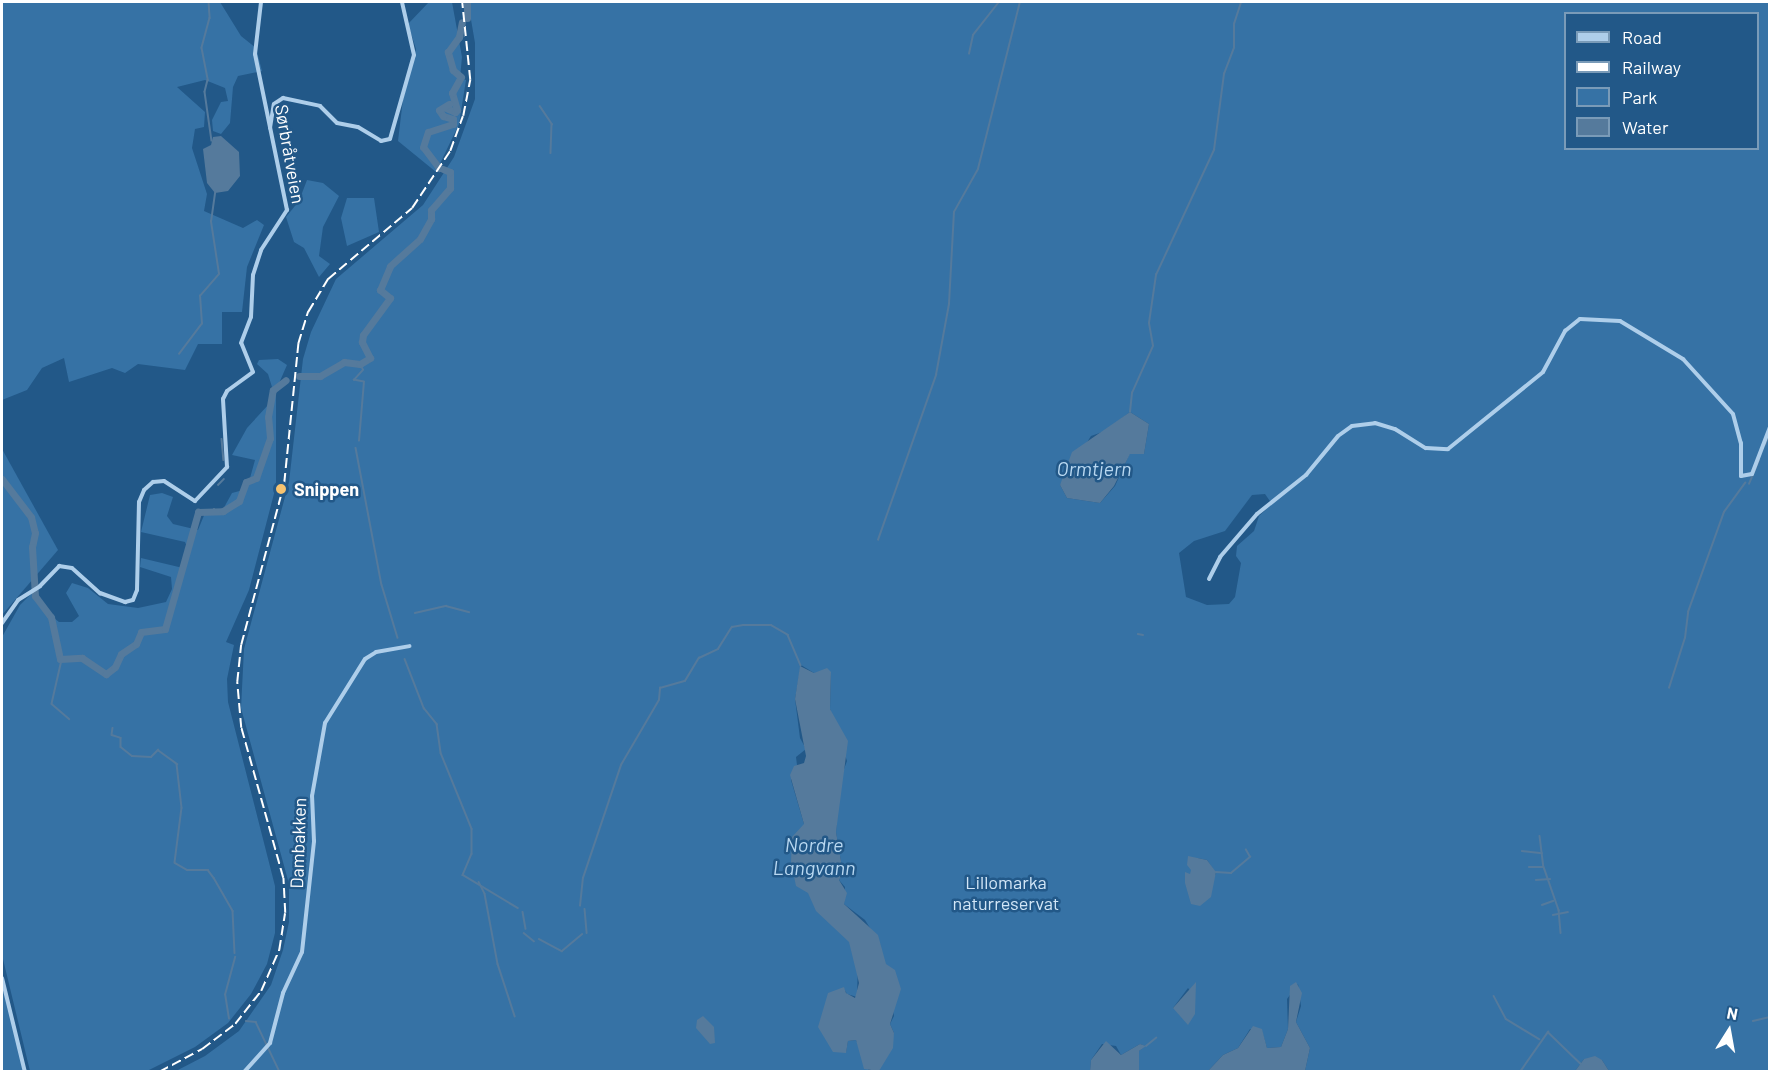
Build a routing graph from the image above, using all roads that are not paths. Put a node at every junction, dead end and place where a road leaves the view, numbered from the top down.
1 (261, 2) edge
2 (402, 2) edge
3 (270, 129) junction
4 (1770, 427) edge
5 (1209, 579) dead end
6 (2, 623) edge
7 (409, 646) dead end
8 (2, 978) edge
9 (25, 1071) edge
10 (244, 1071) edge

1 - 3 street, Sørbråtveien
2 - 3 street
3 - 6 street, Sørbråtveien
4 - 5 street
7 - 10 street, Dambakken
8 - 9 street

